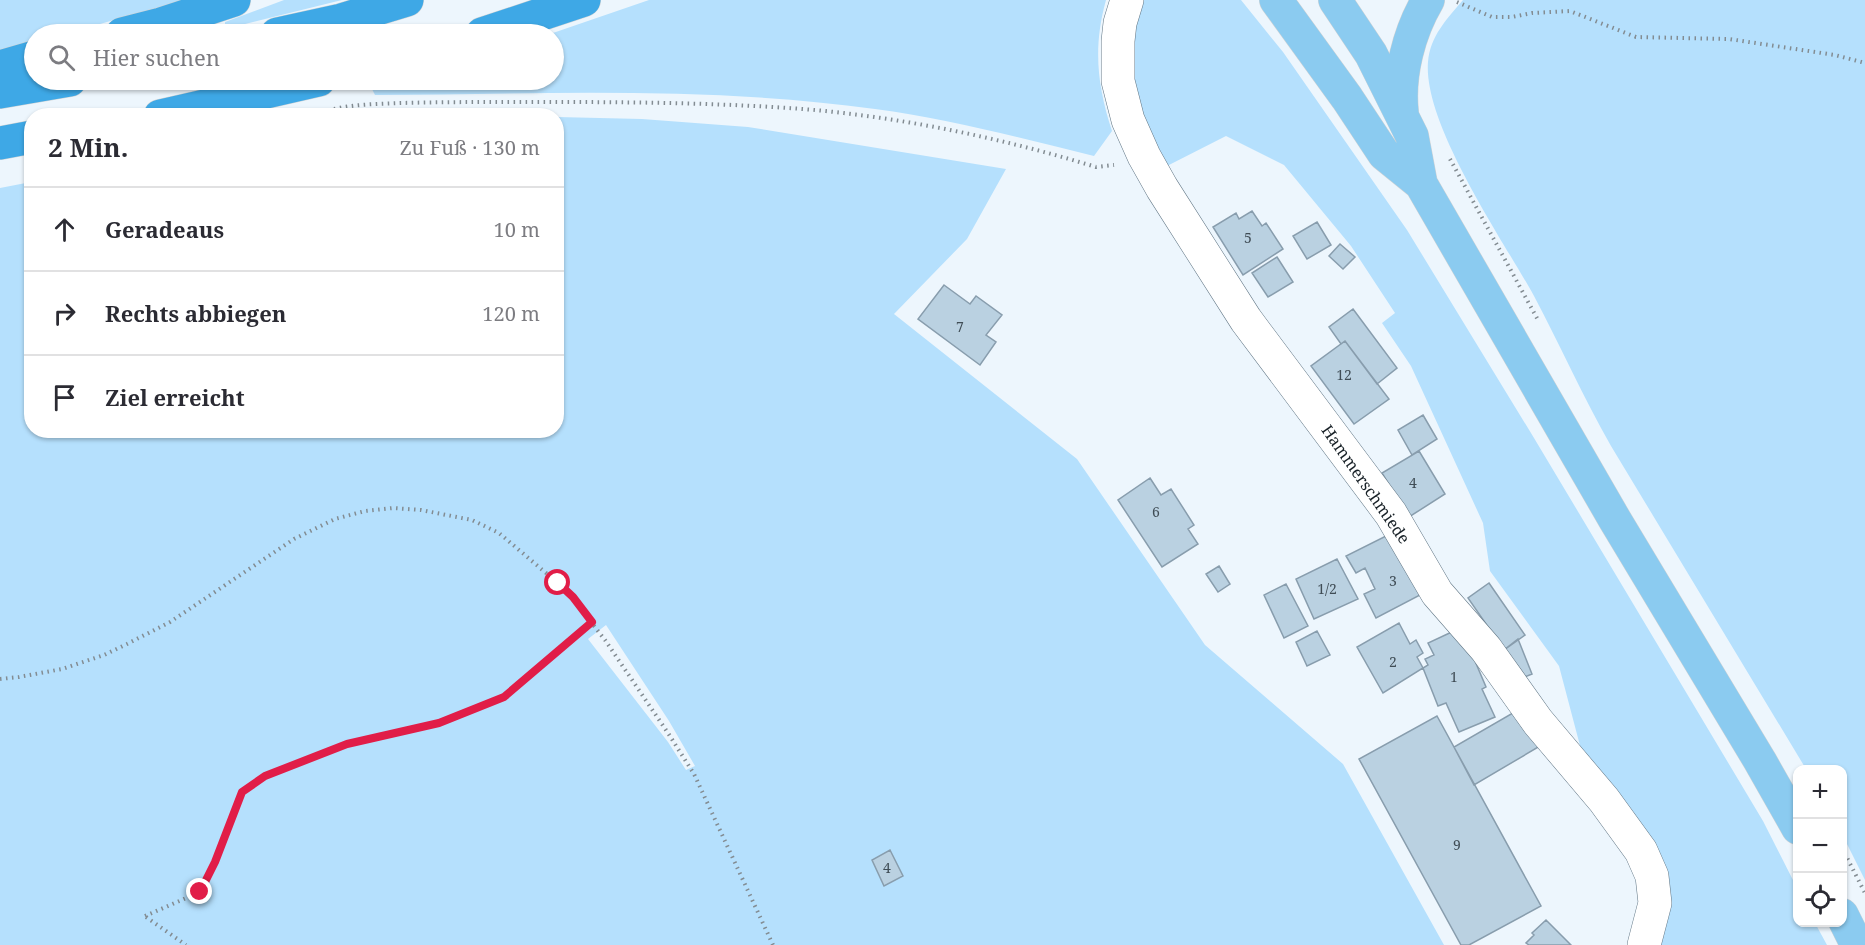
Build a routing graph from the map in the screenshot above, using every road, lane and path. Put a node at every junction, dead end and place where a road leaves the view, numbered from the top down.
1 (234, 0) edge
2 (407, 0) edge
3 (584, 0) edge
4 (1127, 0) edge
5 (1321, 0) edge
6 (1335, 0) edge
7 (1428, 0) edge
8 (1284, 11) edge
9 (1492, 17) dead end
10 (161, 24) edge
11 (323, 24) edge
12 (512, 24) edge
13 (24, 60) edge
14 (1865, 63) edge
15 (0, 67) edge
16 (24, 88) edge
17 (0, 92) edge
18 (322, 95) edge
19 (222, 108) edge
20 (1402, 117) junction
21 (24, 138) edge
22 (0, 143) edge
23 (1144, 156) junction
24 (1448, 156) dead end
25 (1421, 184) junction
26 (1539, 322) dead end
27 (592, 622) junction
28 (0, 679) edge
29 (1793, 821) edge
30 (1847, 858) edge
31 (1865, 893) edge
32 (1847, 925) edge
33 (186, 945) edge
34 (773, 945) edge
35 (1644, 945) edge
36 (1857, 945) edge

1 - 10 highway
2 - 11 highway
3 - 12 highway
4 - 23 street, Hammerschmiede
5 - 8 main road
6 - 20 main road
7 - 20 main road
8 - 25 main road
9 - 14 path
13 - 15 highway
16 - 17 highway
18 - 19 highway
18 - 23 path
20 - 25 main road
21 - 22 highway
23 - 35 street, Hammerschmiede
24 - 26 path
25 - 29 main road
27 - 28 path
27 - 33 path
27 - 34 path
30 - 31 path
32 - 36 main road

